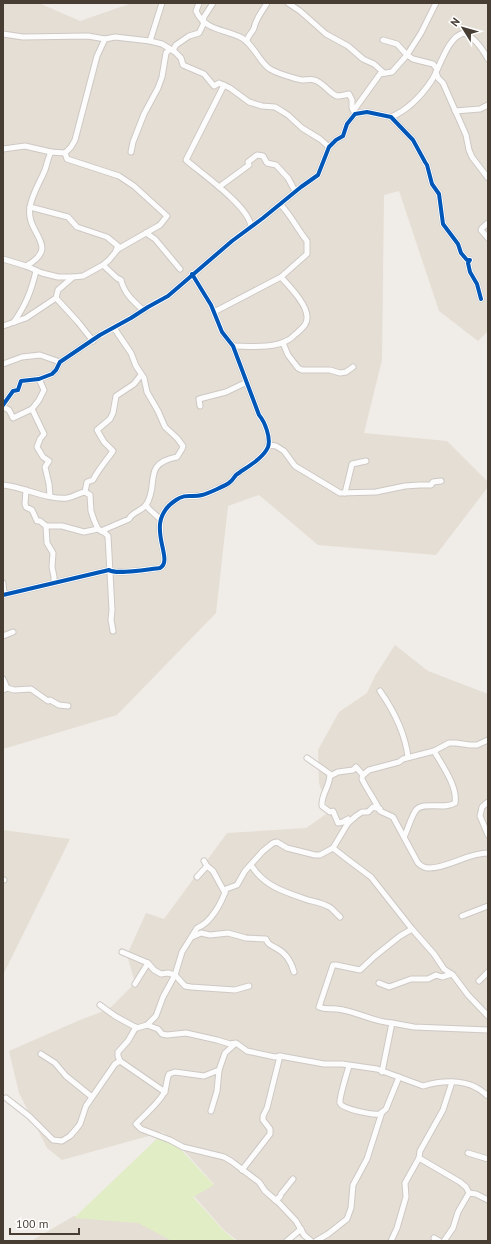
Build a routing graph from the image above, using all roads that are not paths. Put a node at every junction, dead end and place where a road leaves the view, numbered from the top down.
1 (162, 3) edge
2 (199, 3) edge
3 (213, 3) edge
4 (267, 3) edge
5 (288, 3) edge
6 (436, 3) edge
7 (203, 24) junction
8 (3, 34) edge
9 (105, 39) junction
10 (245, 39) junction
11 (383, 40) dead end
12 (150, 41) junction
13 (162, 44) junction
14 (171, 49) junction
15 (407, 55) junction
16 (165, 56) junction
17 (488, 59) edge
18 (437, 70) junction
19 (384, 73) junction
20 (438, 78) junction
21 (431, 80) junction
22 (224, 85) junction
23 (488, 105) edge
24 (455, 111) junction
25 (354, 112) junction
26 (391, 117) junction
27 (329, 147) junction
28 (3, 148) edge
29 (51, 152) junction
30 (131, 152) dead end
31 (65, 153) junction
32 (488, 178) edge
33 (219, 186) junction
34 (295, 191) junction
35 (280, 204) junction
36 (30, 207) junction
37 (488, 223) edge
38 (251, 227) junction
39 (146, 233) junction
40 (488, 238) edge
41 (115, 252) junction
42 (3, 259) edge
43 (103, 265) junction
44 (26, 266) junction
45 (180, 269) dead end
46 (36, 271) junction
47 (192, 274) junction
48 (73, 277) junction
49 (281, 277) junction
50 (56, 298) junction
51 (482, 299) dead end
52 (142, 310) junction
53 (214, 312) junction
54 (13, 322) junction
55 (3, 326) edge
56 (114, 328) junction
57 (93, 341) junction
58 (282, 343) junction
59 (233, 346) junction
60 (60, 362) junction
61 (3, 364) edge
62 (353, 366) dead end
63 (141, 375) junction
64 (39, 379) junction
65 (247, 382) junction
66 (3, 406) edge
67 (200, 406) dead end
68 (32, 409) junction
69 (268, 445) junction
70 (366, 461) dead end
71 (441, 481) dead end
72 (3, 485) edge
73 (26, 490) junction
74 (85, 492) junction
75 (345, 493) junction
76 (50, 496) junction
77 (146, 505) junction
78 (160, 519) junction
79 (46, 526) junction
80 (100, 530) junction
81 (109, 570) junction
82 (3, 583) edge
83 (54, 583) junction
84 (3, 595) edge
85 (113, 631) dead end
86 (13, 632) dead end
87 (3, 636) edge
88 (3, 679) edge
89 (5, 689) edge
90 (380, 691) dead end
91 (68, 706) dead end
92 (488, 740) edge
93 (434, 751) junction
94 (408, 757) junction
95 (307, 758) dead end
96 (363, 775) junction
97 (330, 776) junction
98 (488, 802) edge
99 (380, 809) junction
100 (348, 823) junction
101 (488, 835) edge
102 (404, 837) junction
103 (333, 848) junction
104 (488, 853) edge
105 (251, 865) junction
106 (197, 877) dead end
107 (225, 893) junction
108 (488, 906) edge
109 (462, 916) dead end
110 (340, 917) dead end
111 (197, 928) junction
112 (412, 930) junction
113 (201, 934) junction
114 (192, 937) junction
115 (122, 952) dead end
116 (148, 963) junction
117 (294, 972) dead end
118 (488, 972) edge
119 (452, 974) junction
120 (175, 975) junction
121 (479, 981) dead end
122 (379, 983) dead end
123 (135, 984) dead end
124 (249, 986) dead end
125 (100, 1005) dead end
126 (488, 1016) edge
127 (392, 1023) junction
128 (147, 1025) junction
129 (136, 1027) junction
130 (488, 1030) edge
131 (236, 1043) junction
132 (41, 1054) dead end
133 (280, 1056) junction
134 (120, 1061) junction
135 (349, 1066) junction
136 (219, 1070) junction
137 (382, 1072) junction
138 (400, 1077) junction
139 (452, 1082) junction
140 (165, 1092) junction
141 (488, 1096) edge
142 (6, 1098) dead end
143 (92, 1098) junction
144 (211, 1111) dead end
145 (382, 1112) junction
146 (468, 1153) dead end
147 (419, 1158) junction
148 (488, 1159) edge
149 (242, 1170) junction
150 (293, 1179) dead end
151 (469, 1194) junction
152 (276, 1200) junction
153 (488, 1200) edge
154 (301, 1229) junction
155 (434, 1238) dead end
156 (287, 1241) edge
157 (311, 1241) edge
158 (316, 1241) edge
159 (391, 1241) edge
160 (439, 1241) edge
161 (444, 1241) edge

1 - 12 street
2 - 7 street
3 - 7 street
4 - 10 street
5 - 19 street
6 - 15 street
7 - 10 street
7 - 14 street
8 - 9 street
9 - 12 street
9 - 31 street
10 - 25 street
11 - 15 street
12 - 13 street
13 - 14 street
13 - 16 street
14 - 16 street
14 - 22 street
15 - 18 street
15 - 19 street
16 - 30 street
17 - 18 street
18 - 20 street
18 - 21 street
19 - 25 street
20 - 21 street
20 - 24 street
21 - 26 street
22 - 27 street
22 - 33 street
23 - 24 street
24 - 32 street
25 - 26 street
25 - 27 street
26 - 51 street
27 - 34 street
28 - 29 street
29 - 31 street
29 - 36 street
31 - 39 street
33 - 34 street
33 - 38 street
34 - 35 street
35 - 38 street
35 - 49 street
36 - 41 street
36 - 44 street
37 - 40 street
38 - 47 street
39 - 41 street
39 - 45 street
41 - 43 street
42 - 44 street
43 - 48 street
43 - 52 street
44 - 46 street
46 - 48 street
46 - 54 street
47 - 52 street
47 - 53 street
48 - 50 street
49 - 53 street
49 - 58 street
50 - 54 street
50 - 57 street
52 - 56 street
53 - 59 street
54 - 55 street
56 - 57 street
56 - 63 street
57 - 60 street
58 - 59 street
58 - 62 street
59 - 65 street
60 - 61 street
60 - 64 street
63 - 74 street
63 - 77 street
64 - 66 street
64 - 68 street
65 - 67 street
65 - 69 street
66 - 68 street
68 - 76 street
69 - 75 street
69 - 78 street
70 - 75 street
71 - 75 street
72 - 73 street
73 - 76 street
73 - 79 street
74 - 76 street
74 - 80 street
77 - 78 street
77 - 80 street
78 - 81 street
79 - 80 street
79 - 83 street
80 - 81 street
81 - 83 street
81 - 85 street
82 - 84 street
83 - 84 street
86 - 87 street
88 - 89 street
89 - 91 street
90 - 94 street
92 - 93 street
93 - 94 street
93 - 102 street
94 - 96 street
95 - 97 street
96 - 97 street
96 - 99 street
97 - 100 street
98 - 101 street
99 - 100 street
99 - 102 street
100 - 103 street
102 - 104 street
103 - 105 street
103 - 112 street
105 - 107 street
105 - 110 street
106 - 107 street
107 - 111 street
108 - 109 street
111 - 113 street
111 - 114 street
112 - 119 street
112 - 127 street
113 - 114 street
113 - 117 street
114 - 120 street
115 - 116 street
116 - 120 street
116 - 123 street
118 - 121 street
119 - 122 street
119 - 126 street
120 - 124 street
120 - 128 street
125 - 129 street
127 - 130 street
127 - 137 street
128 - 129 street
128 - 131 street
129 - 134 street
131 - 133 street
131 - 136 street
132 - 143 street
133 - 135 street
133 - 149 street
134 - 140 street
134 - 143 street
135 - 137 street
135 - 145 street
136 - 140 street
136 - 144 street
137 - 138 street
138 - 139 street
138 - 145 street
139 - 141 street
139 - 147 street
140 - 149 street
142 - 143 street
145 - 158 street
146 - 148 street
147 - 151 street
147 - 159 street
149 - 152 street
150 - 152 street
151 - 153 street
151 - 161 street
152 - 154 street
154 - 156 street
154 - 157 street
155 - 160 street

